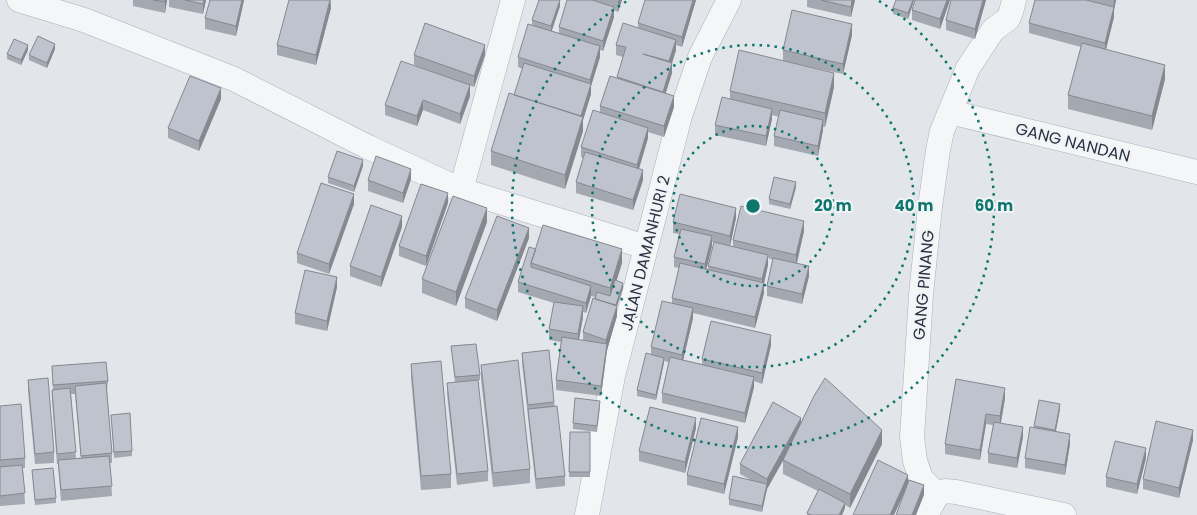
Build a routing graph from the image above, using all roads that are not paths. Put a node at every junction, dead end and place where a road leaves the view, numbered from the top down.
1 (19, 0) edge
2 (513, 0) edge
3 (729, 0) edge
4 (1014, 0) edge
5 (950, 112) junction
6 (1197, 172) edge
7 (461, 190) junction
8 (646, 247) junction
9 (932, 505) edge
10 (587, 515) edge
11 (1064, 515) edge

1 - 7 street
2 - 7 street
3 - 8 street, JALAN DAMANHURI 2
4 - 5 street, GANG PINANG
5 - 6 street, GANG NANDAN
5 - 9 street, GANG PINANG
7 - 8 street
8 - 10 street, JALAN DAMANHURI 2
9 - 11 street

